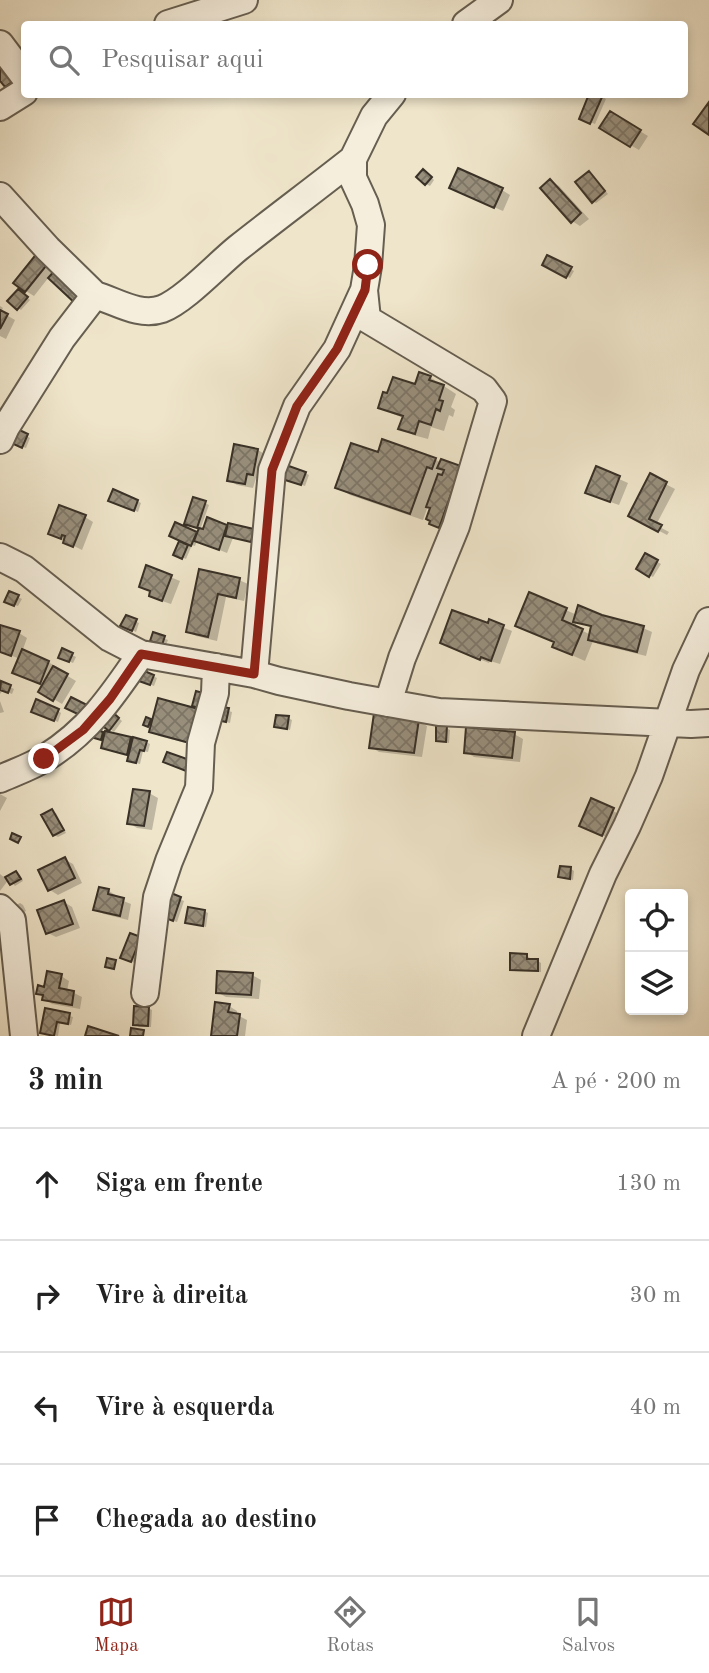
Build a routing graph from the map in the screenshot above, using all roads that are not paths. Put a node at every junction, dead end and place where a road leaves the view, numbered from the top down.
1 (244, 0) edge
2 (499, 0) edge
3 (176, 21) edge
4 (470, 21) edge
5 (0, 44) edge
6 (21, 72) edge
7 (21, 94) edge
8 (389, 98) edge
9 (0, 107) edge
10 (353, 159) junction
11 (0, 195) edge
12 (365, 290) junction
13 (95, 295) junction
14 (0, 440) edge
15 (0, 557) edge
16 (709, 621) edge
17 (141, 654) junction
18 (216, 667) junction
19 (254, 674) junction
20 (388, 703) junction
21 (668, 722) junction
22 (709, 723) edge
23 (0, 779) edge
24 (0, 908) edge
25 (145, 993) dead end
26 (24, 1036) edge
27 (536, 1036) edge

1 - 3 street
2 - 4 street
5 - 6 street
7 - 9 street
8 - 10 street
10 - 12 street
10 - 13 street
11 - 13 street
12 - 19 street
12 - 20 street
13 - 14 street
15 - 17 street
16 - 21 street
17 - 18 street
17 - 23 street
18 - 19 street
18 - 25 street
19 - 20 street
20 - 21 street
21 - 22 street
21 - 27 street
24 - 26 street

